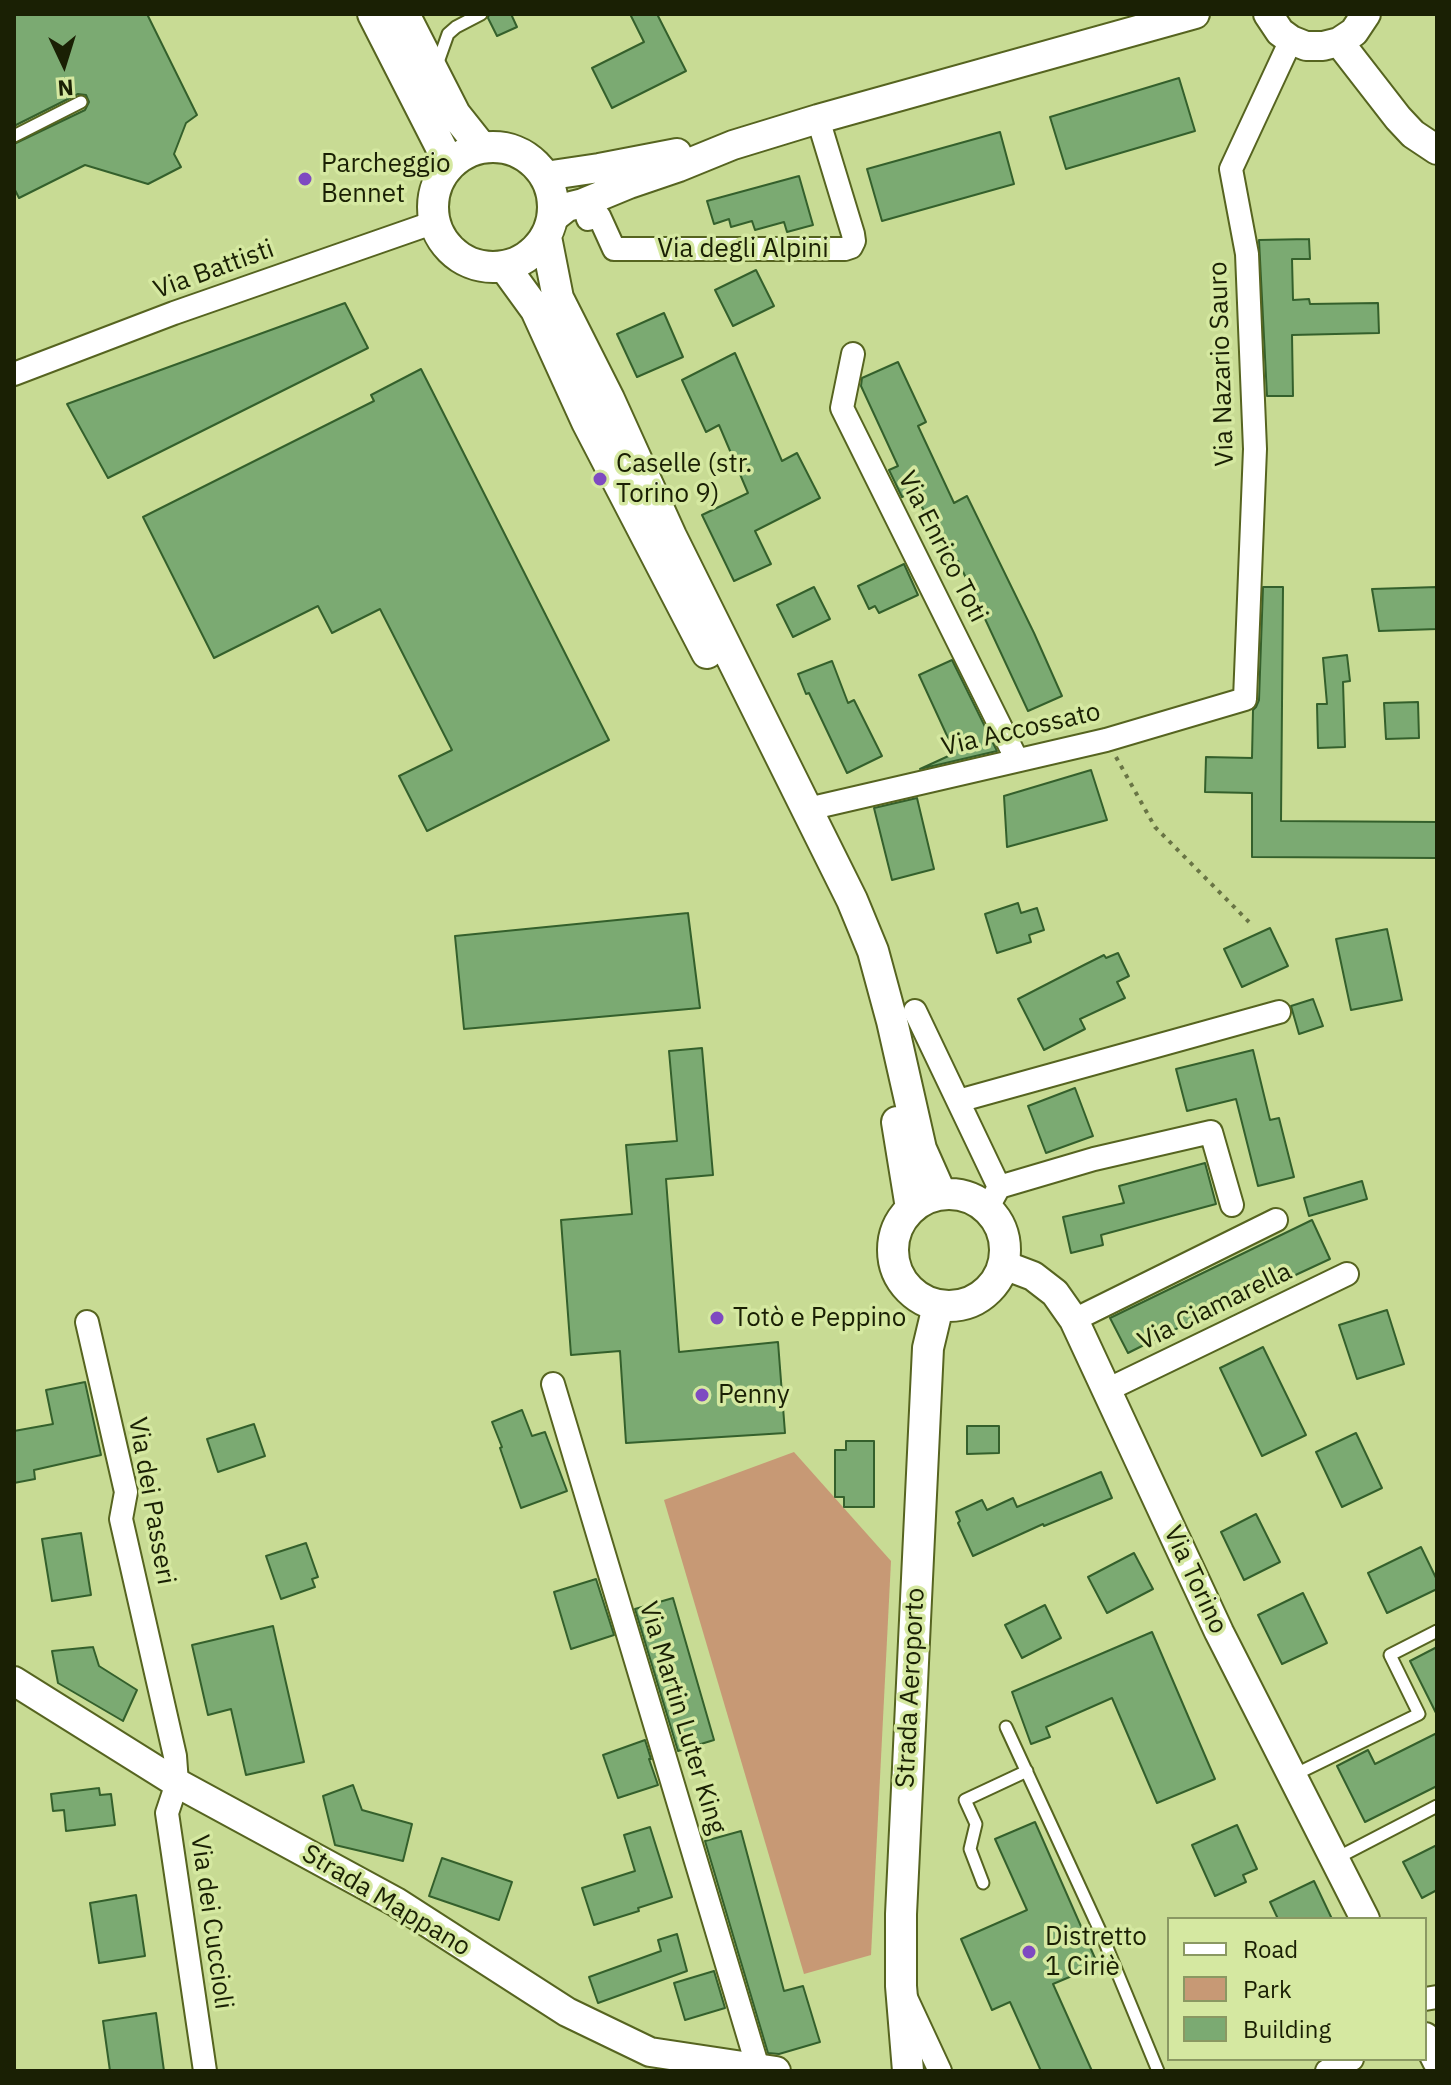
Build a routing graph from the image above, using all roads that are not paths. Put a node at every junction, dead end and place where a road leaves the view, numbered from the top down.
1 (481, 14) edge
2 (1195, 14) edge
3 (1268, 14) edge
4 (1366, 14) edge
5 (390, 25) edge
6 (1291, 40) junction
7 (1339, 42) junction
8 (435, 74) junction
9 (81, 102) dead end
10 (818, 119) junction
11 (14, 136) edge
12 (733, 145) junction
13 (482, 148) junction
14 (1437, 150) edge
15 (450, 165) junction
16 (545, 176) junction
17 (583, 203) junction
18 (435, 222) junction
19 (549, 227) junction
20 (504, 266) junction
21 (853, 354) dead end
22 (14, 374) edge
23 (1245, 699) joint
24 (1017, 760) junction
25 (808, 809) junction
26 (915, 1011) dead end
27 (1279, 1012) dead end
28 (958, 1101) junction
29 (941, 1194) junction
30 (993, 1198) junction
31 (1232, 1205) dead end
32 (911, 1208) junction
33 (1276, 1220) dead end
34 (1004, 1265) junction
35 (1347, 1274) dead end
36 (938, 1306) junction
37 (1074, 1320) junction
38 (87, 1322) dead end
39 (553, 1384) dead end
40 (1107, 1390) junction
41 (1437, 1631) edge
42 (14, 1681) edge
43 (1006, 1727) dead end
44 (1027, 1771) junction
45 (1292, 1776) junction
46 (177, 1783) junction
47 (1437, 1806) edge
48 (1335, 1860) junction
49 (983, 1883) dead end
50 (1364, 1917) edge
51 (901, 1986) junction
52 (1427, 2041) edge
53 (1348, 2061) edge
54 (1437, 2061) edge
55 (767, 2070) edge
56 (205, 2071) edge
57 (908, 2071) edge
58 (940, 2071) edge
59 (1158, 2071) edge
60 (1327, 2071) edge

1 - 8 lane
2 - 10 street
3 - 6 street
4 - 7 street
5 - 8 main road
5 - 15 main road
6 - 7 street
6 - 23 street, Via Nazario Sauro
7 - 14 street
8 - 13 main road
9 - 11 lane
10 - 12 street
10 - 17 street, Via degli Alpini
12 - 16 street
12 - 17 street
13 - 15 main road
13 - 16 main road
15 - 18 main road
16 - 19 main road
17 - 19 street
18 - 20 main road
18 - 22 street, Via Battisti
19 - 20 main road
19 - 25 main road
20 - 32 main road
21 - 24 street, Via Enrico Toti
23 - 24 street, Via Accossato
24 - 25 street, Via Accossato
25 - 29 main road
26 - 28 street
27 - 28 street
28 - 30 street
29 - 30 main road
29 - 32 main road
30 - 31 street
30 - 34 main road
32 - 36 main road
33 - 37 street
34 - 36 main road
34 - 37 street, Via Torino
35 - 40 street, Via Ciamarella
36 - 51 main road, Strada Aeroporto
37 - 40 street, Via Torino
38 - 46 street, Via dei Passeri
39 - 55 street, Via Martin Luter King
40 - 45 street, Via Torino
41 - 45 lane
42 - 46 street, Strada Mappano
43 - 44 lane
44 - 49 lane
44 - 59 lane
45 - 48 street, Via Torino
46 - 55 street, Strada Mappano
46 - 56 street, Via dei Cuccioli
47 - 48 lane
48 - 50 street, Via Torino
51 - 57 main road, Strada Aeroporto
51 - 58 street
52 - 54 street
53 - 60 street

